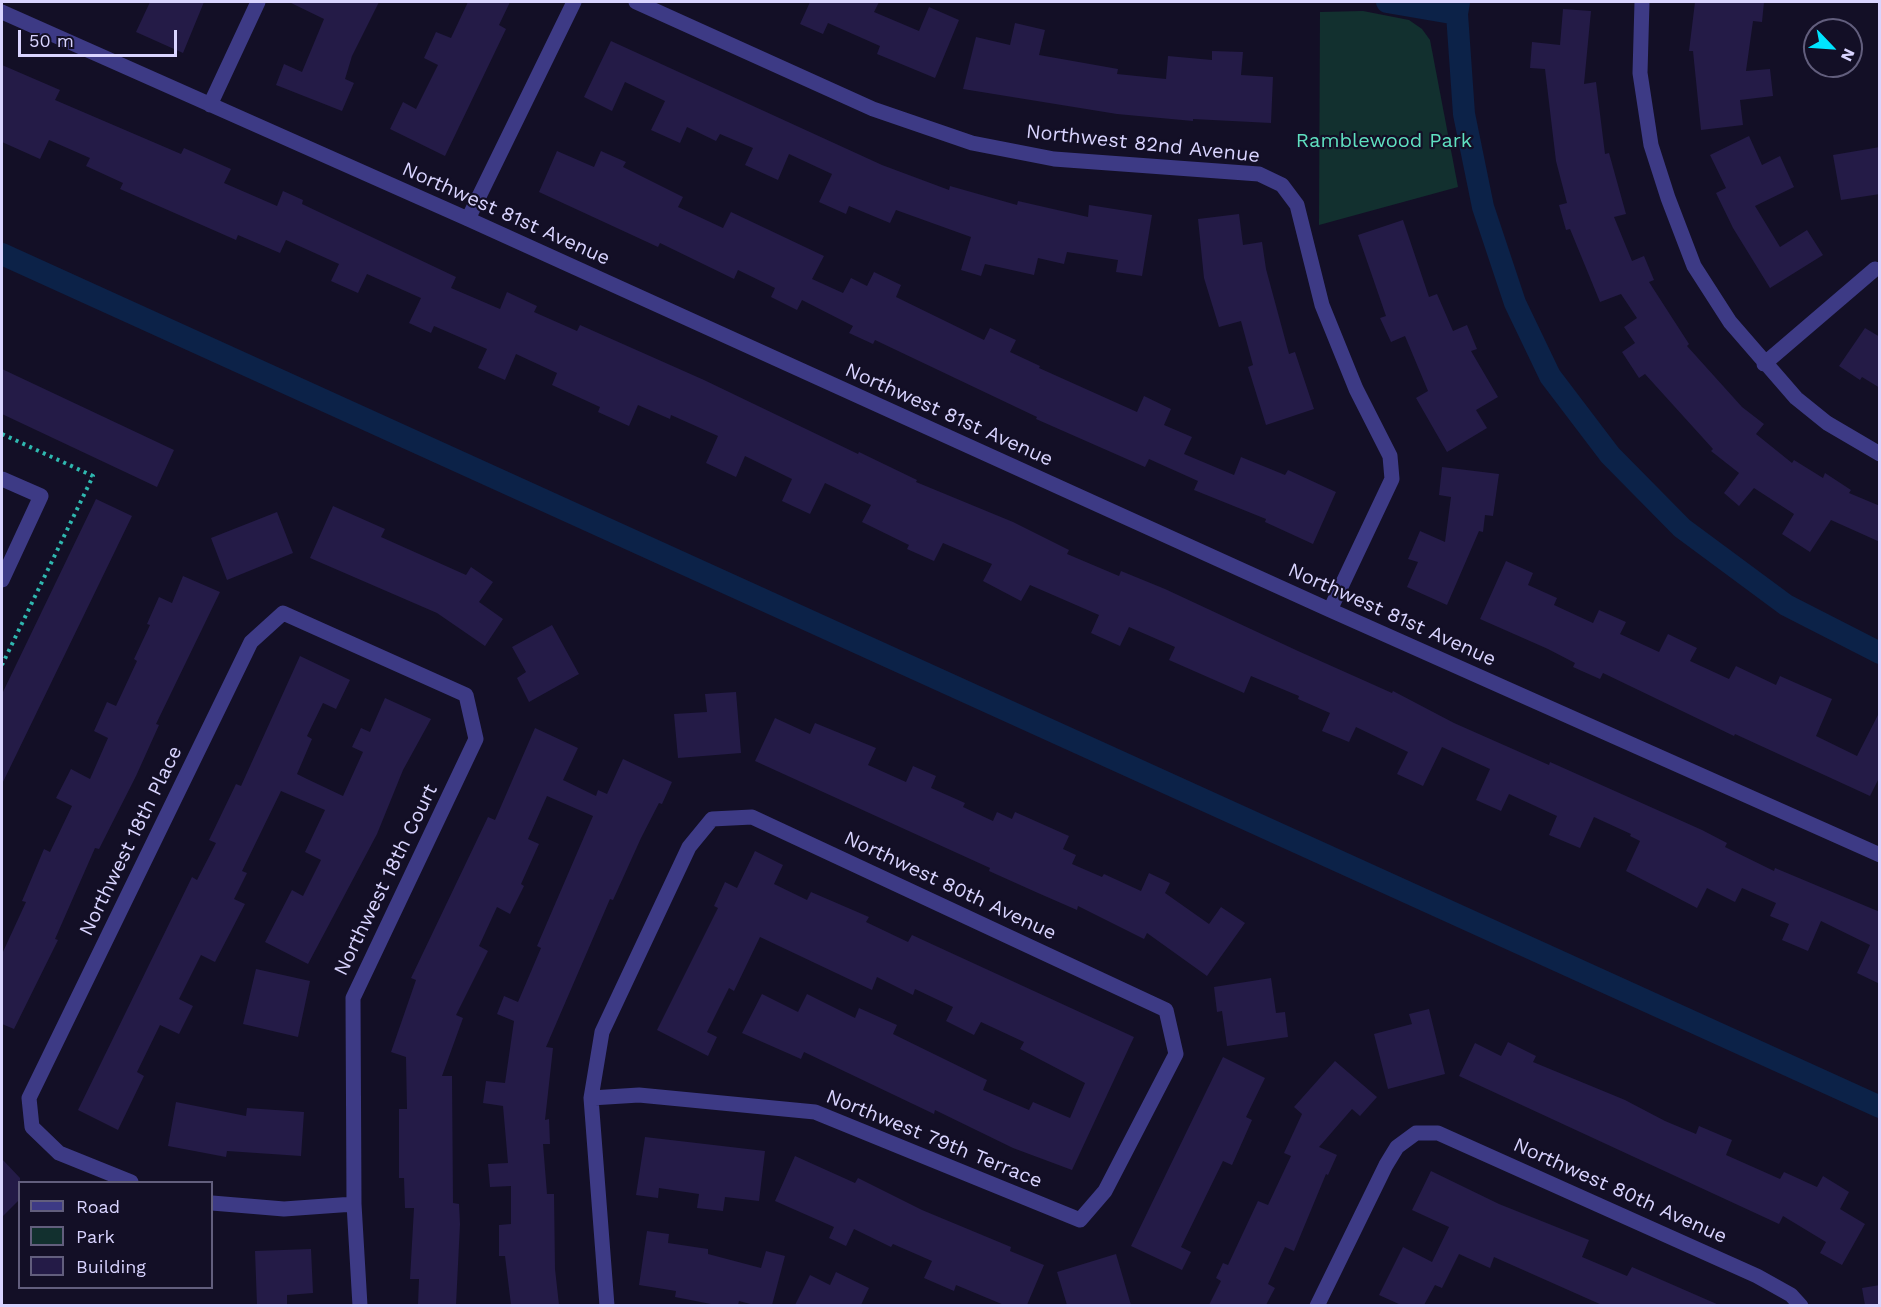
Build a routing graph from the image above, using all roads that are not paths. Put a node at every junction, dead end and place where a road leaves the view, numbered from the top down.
1 (258, 2) edge
2 (574, 2) edge
3 (636, 2) edge
4 (1642, 2) edge
5 (2, 12) edge
6 (210, 105) junction
7 (468, 219) junction
8 (1875, 269) dead end
9 (1764, 364) junction
10 (1880, 454) edge
11 (2, 479) edge
12 (2, 580) edge
13 (1330, 610) junction
14 (283, 613) joint
15 (1880, 855) edge
16 (591, 1098) junction
17 (129, 1181) edge
18 (213, 1203) edge
19 (354, 1204) junction
20 (1080, 1220) joint
21 (360, 1305) edge
22 (607, 1305) edge
23 (1317, 1305) edge
24 (1801, 1305) edge

1 - 6 street
2 - 7 street
3 - 13 street, Northwest 82nd Avenue
4 - 9 street
5 - 6 street, Northwest 81st Avenue
6 - 7 street, Northwest 81st Avenue
7 - 13 street, Northwest 81st Avenue
8 - 9 street
9 - 10 street
11 - 12 street
13 - 15 street, Northwest 81st Avenue
14 - 17 street, Northwest 18th Place
14 - 19 street, Northwest 18th Court
16 - 20 street, Northwest 79th Terrace
16 - 20 street, Northwest 80th Avenue
16 - 22 street
18 - 19 street
19 - 21 street, Northwest 18th Court
23 - 24 street, Northwest 80th Avenue

